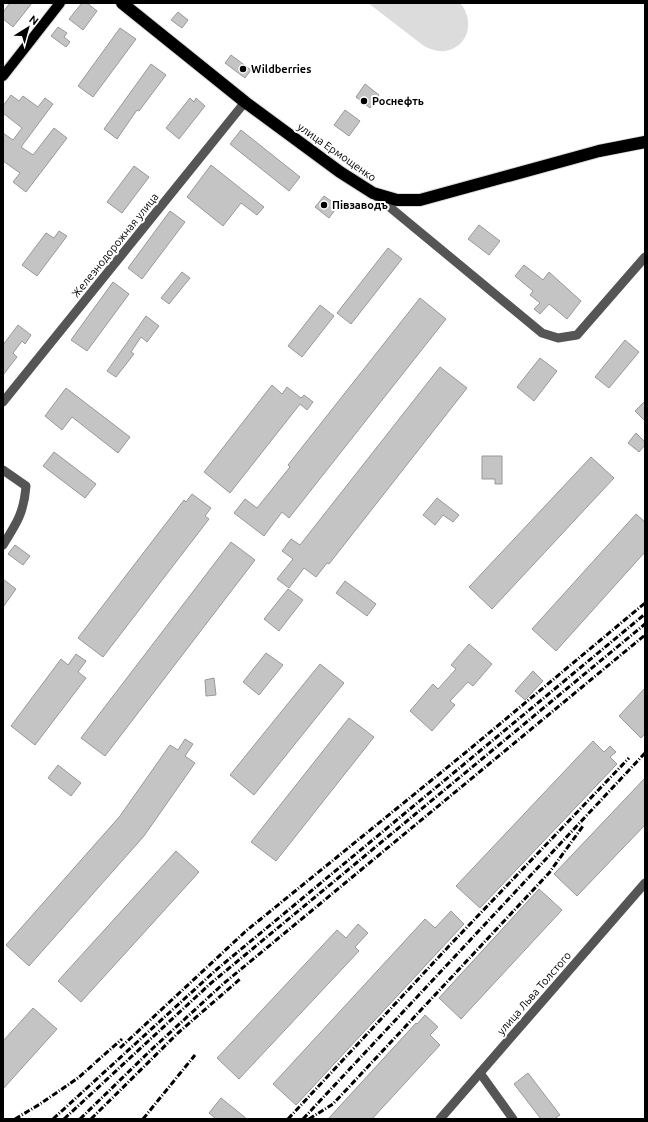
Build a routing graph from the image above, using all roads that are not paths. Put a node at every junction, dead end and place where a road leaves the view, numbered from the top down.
1 (60, 3) edge
2 (122, 3) edge
3 (3, 76) edge
4 (245, 102) junction
5 (645, 142) edge
6 (372, 193) junction
7 (645, 257) edge
8 (3, 402) edge
9 (3, 470) edge
10 (3, 545) edge
11 (645, 883) edge
12 (480, 1073) junction
13 (440, 1119) edge
14 (513, 1119) edge

1 - 3 main road
2 - 4 highway, улица Ермощенко
4 - 6 highway, улица Ермощенко
4 - 8 street, Железнодорожная улица
5 - 6 highway, улица Ермощенко
6 - 7 street
9 - 10 street
11 - 12 street, улица Льва Толстого
12 - 13 street, улица Льва Толстого
12 - 14 street

